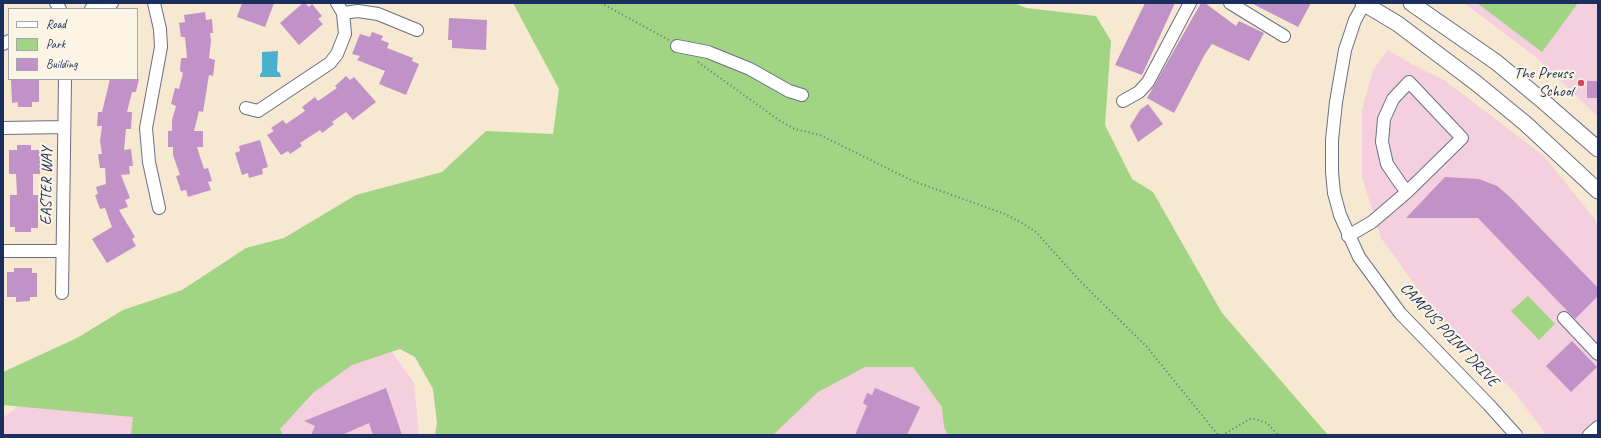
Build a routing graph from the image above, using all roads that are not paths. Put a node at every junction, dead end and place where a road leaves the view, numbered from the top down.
1 (112, 3) edge
2 (154, 3) edge
3 (1190, 3) edge
4 (1230, 3) edge
5 (1364, 3) edge
6 (1411, 3) edge
7 (94, 8) edge
8 (340, 8) edge
9 (417, 30) dead end
10 (1284, 36) dead end
11 (678, 46) road end
12 (65, 80) edge
13 (802, 95) dead end
14 (1124, 101) dead end
15 (246, 108) dead end
16 (3, 128) edge
17 (64, 128) junction
18 (1598, 149) edge
19 (1598, 191) edge
20 (1407, 192) junction
21 (159, 208) dead end
22 (1348, 236) junction
23 (3, 251) edge
24 (62, 251) junction
25 (62, 293) dead end
26 (1564, 318) dead end
27 (1598, 354) edge
28 (1598, 427) edge
29 (1516, 435) edge
30 (1589, 435) edge

1 - 7 street
2 - 21 street
3 - 14 street
4 - 10 street
5 - 19 main road
5 - 22 street, CAMPUS POINT DRIVE
6 - 18 main road
8 - 9 street
8 - 15 street
11 - 13 street
12 - 17 street, EASTER WAY
16 - 17 street
17 - 24 street, EASTER WAY
20 - 20 street
20 - 22 street
22 - 29 street, CAMPUS POINT DRIVE
23 - 24 street
24 - 25 street, EASTER WAY
26 - 27 street
28 - 30 street

